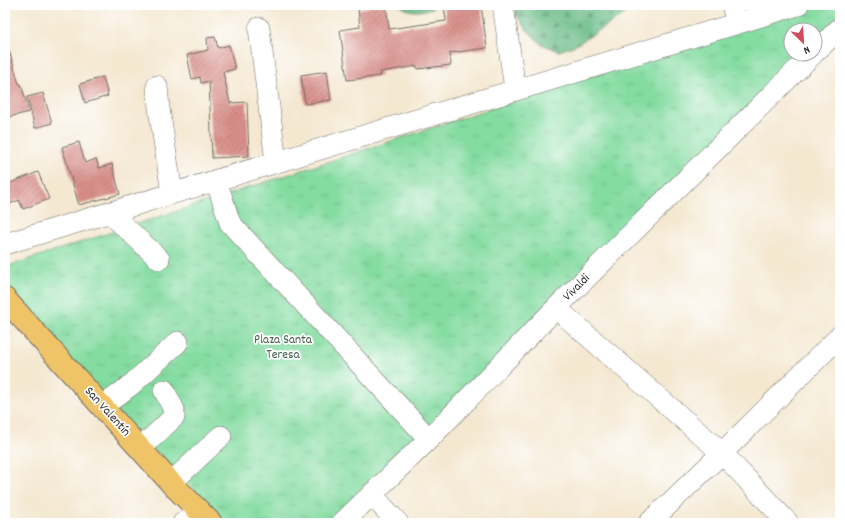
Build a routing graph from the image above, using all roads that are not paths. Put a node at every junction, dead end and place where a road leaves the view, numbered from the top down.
1 (503, 5) edge
2 (798, 5) edge
3 (734, 14) edge
4 (259, 28) dead end
5 (840, 28) edge
6 (823, 44) edge
7 (805, 62) edge
8 (157, 86) dead end
9 (515, 89) junction
10 (276, 162) junction
11 (216, 180) junction
12 (172, 193) junction
13 (109, 212) junction
14 (5, 244) edge
15 (160, 259) dead end
16 (5, 299) edge
17 (556, 308) junction
18 (840, 336) edge
19 (178, 342) dead end
20 (164, 390) dead end
21 (102, 407) junction
22 (221, 436) dead end
23 (429, 438) junction
24 (140, 449) junction
25 (722, 453) junction
26 (171, 483) junction
27 (372, 495) junction
28 (198, 520) edge
29 (342, 523) edge
30 (398, 523) edge
31 (649, 523) edge
32 (788, 523) edge

1 - 9 street
2 - 3 street
3 - 9 street
4 - 10 street
5 - 6 street, Vivaldi
7 - 17 street, Vivaldi
8 - 12 street
9 - 10 street
10 - 11 street
11 - 12 street
11 - 23 street
12 - 13 street
13 - 14 street
13 - 15 street
16 - 21 main road, San Valentín
17 - 23 street, Vivaldi
17 - 25 street
18 - 25 street
19 - 21 street
20 - 24 street
21 - 24 main road, San Valentín
22 - 26 street
23 - 27 street, Vivaldi
24 - 26 main road, San Valentín
25 - 31 street
25 - 32 street
26 - 28 main road, San Valentín
27 - 29 street, Vivaldi
27 - 30 street

